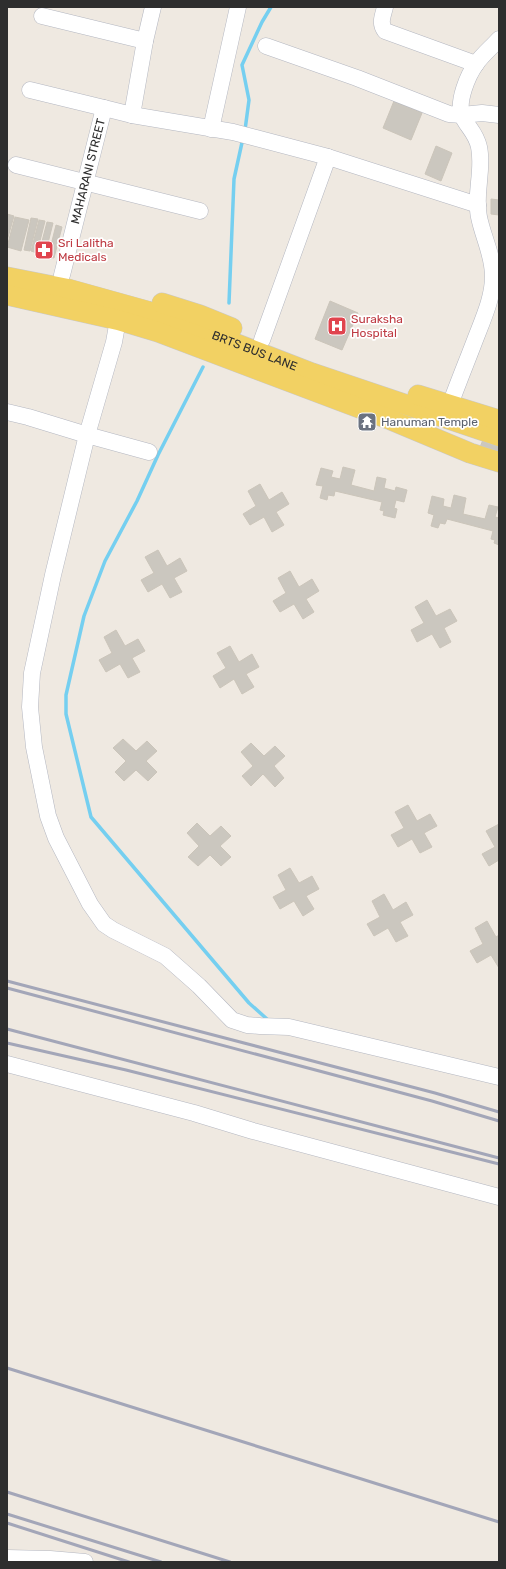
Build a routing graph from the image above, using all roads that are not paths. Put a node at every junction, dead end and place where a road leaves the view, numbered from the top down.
1 (153, 7) edge
2 (238, 7) edge
3 (385, 7) edge
4 (42, 16) dead end
5 (499, 39) edge
6 (145, 41) junction
7 (266, 46) dead end
8 (476, 64) junction
9 (30, 90) dead end
10 (104, 108) junction
11 (132, 115) junction
12 (462, 115) junction
13 (499, 115) edge
14 (211, 129) junction
15 (328, 157) junction
16 (16, 165) dead end
17 (85, 183) junction
18 (478, 205) junction
19 (200, 211) dead end
20 (7, 266) edge
21 (62, 276) junction
22 (7, 277) edge
23 (7, 295) edge
24 (118, 320) junction
25 (262, 340) junction
26 (450, 405) junction
27 (7, 412) edge
28 (499, 420) edge
29 (87, 435) junction
30 (499, 436) edge
31 (149, 452) dead end
32 (499, 462) edge
33 (7, 1064) edge
34 (499, 1077) edge
35 (499, 1197) edge
36 (7, 1558) edge
37 (85, 1562) edge

1 - 6 street
2 - 14 street
3 - 8 street
4 - 6 street
5 - 8 street
6 - 11 street
7 - 12 street
8 - 12 street
9 - 10 street
10 - 11 street, MAHARANI STREET
10 - 17 street, MAHARANI STREET
11 - 14 street, MAHARANI STREET
12 - 13 street
12 - 18 street
14 - 15 street, MAHARANI STREET
15 - 18 street, MAHARANI STREET
15 - 25 street
16 - 17 street
17 - 19 street
17 - 21 street, MAHARANI STREET
18 - 26 street
20 - 21 main road
21 - 25 main road
22 - 30 main road, BRTS BUS LANE
23 - 24 main road
24 - 29 street
24 - 32 main road
25 - 26 main road
26 - 28 main road
27 - 29 street
29 - 31 street
29 - 34 street
33 - 35 street
36 - 37 street

